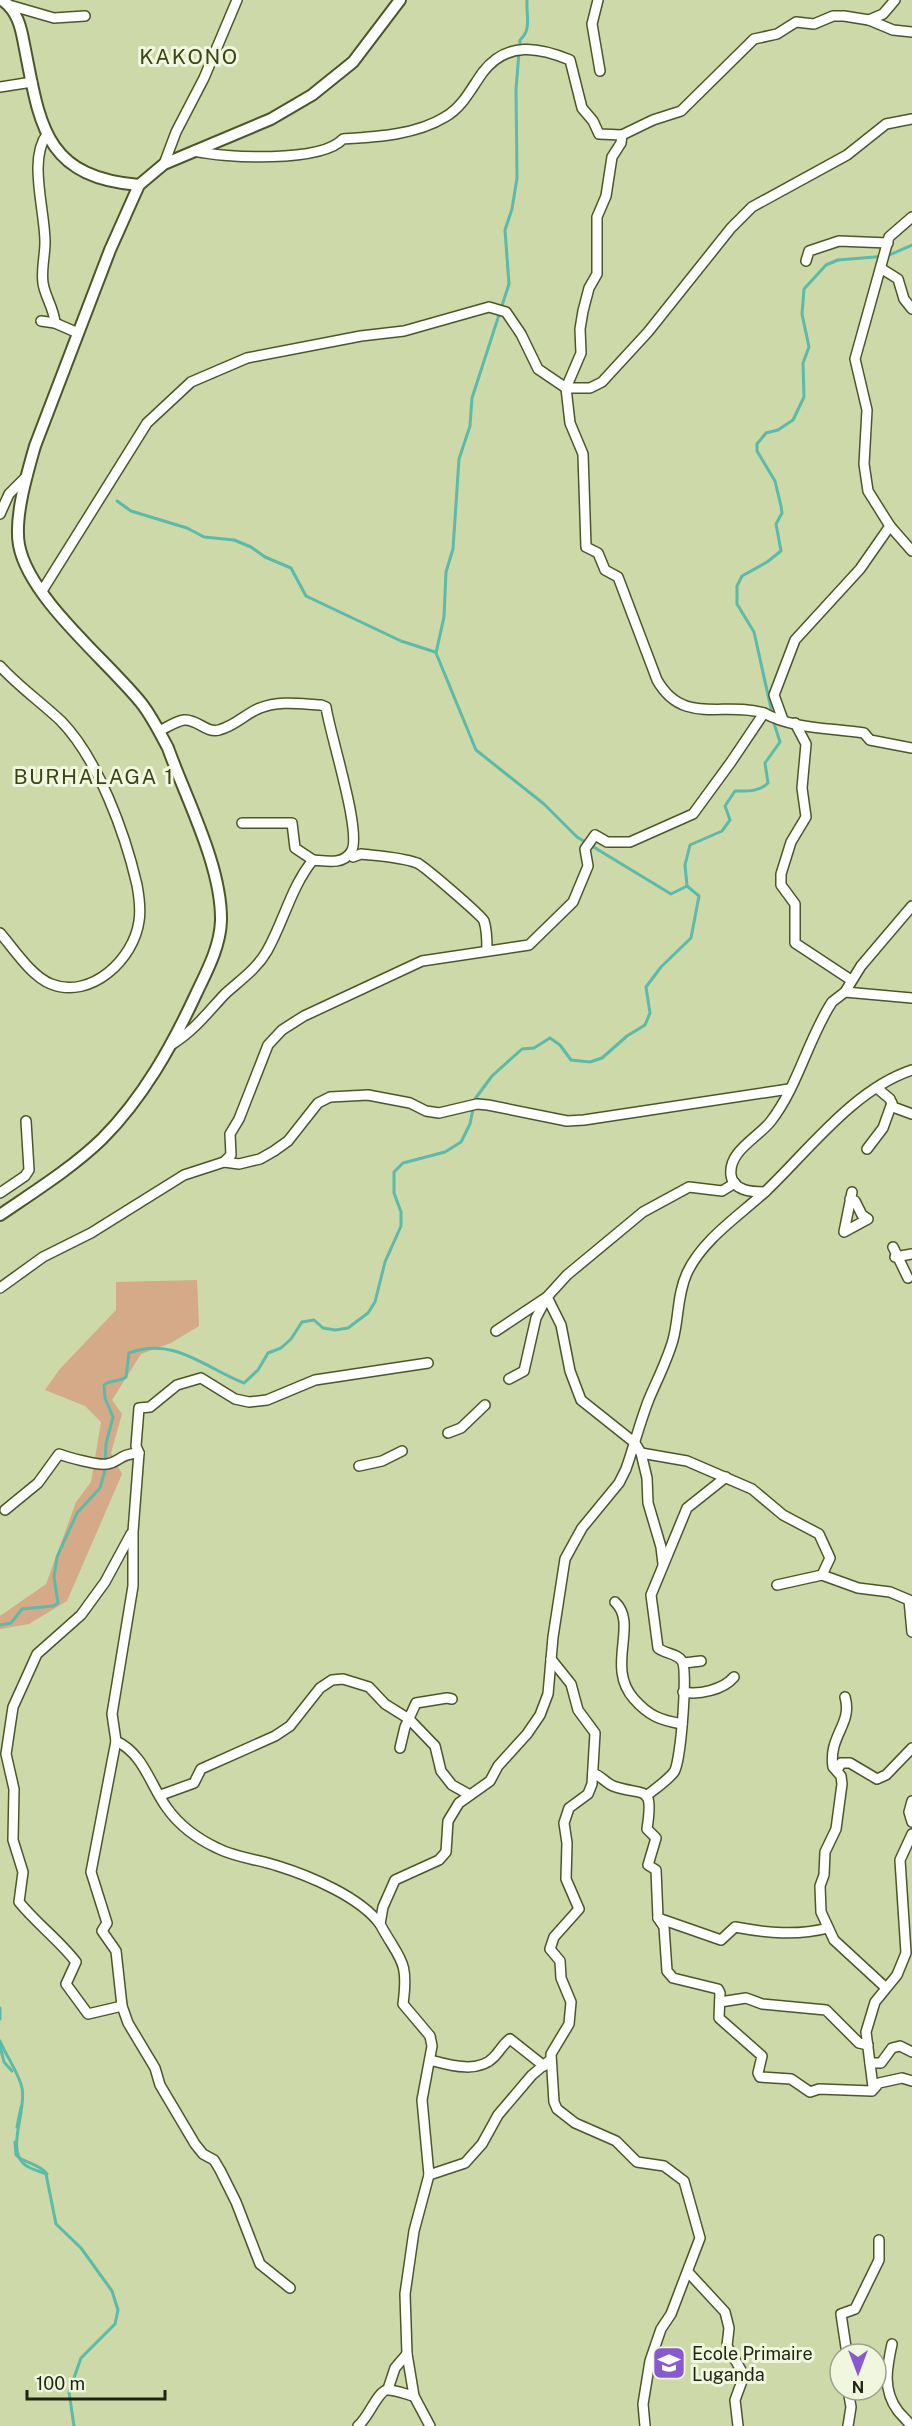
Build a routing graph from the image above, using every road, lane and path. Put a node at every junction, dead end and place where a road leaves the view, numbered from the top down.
1 (237, 0) edge
2 (400, 0) edge
3 (598, 0) edge
4 (895, 0) edge
5 (5, 3) edge
6 (85, 16) dead end
7 (869, 20) junction
8 (912, 32) edge
9 (600, 71) dead end
10 (32, 82) junction
11 (0, 87) edge
12 (912, 119) edge
13 (47, 134) junction
14 (622, 135) junction
15 (194, 151) junction
16 (164, 164) junction
17 (139, 185) junction
18 (912, 217) edge
19 (887, 246) junction
20 (806, 261) dead end
21 (883, 265) junction
22 (912, 309) edge
23 (41, 321) dead end
24 (55, 323) junction
25 (78, 333) junction
26 (566, 388) junction
27 (27, 476) junction
28 (0, 512) edge
29 (890, 526) junction
30 (908, 540) edge
31 (912, 551) edge
32 (42, 591) junction
33 (0, 666) edge
34 (764, 713) junction
35 (783, 720) junction
36 (795, 723) junction
37 (159, 731) junction
38 (912, 748) edge
39 (242, 823) dead end
40 (351, 854) junction
41 (313, 860) junction
42 (912, 906) edge
43 (0, 933) edge
44 (487, 950) junction
45 (851, 980) junction
46 (845, 992) junction
47 (912, 998) edge
48 (171, 1044) junction
49 (912, 1070) edge
50 (877, 1088) junction
51 (789, 1089) junction
52 (892, 1103) junction
53 (912, 1114) edge
54 (26, 1121) dead end
55 (867, 1149) dead end
56 (224, 1162) junction
57 (735, 1184) junction
58 (765, 1192) junction
59 (0, 1193) edge
60 (0, 1215) edge
61 (912, 1254) edge
62 (908, 1278) dead end
63 (0, 1288) edge
64 (547, 1297) junction
65 (496, 1331) dead end
66 (428, 1363) dead end
67 (509, 1379) dead end
68 (485, 1405) dead end
69 (448, 1433) dead end
70 (635, 1443) junction
71 (402, 1451) dead end
72 (641, 1453) junction
73 (139, 1454) junction
74 (359, 1466) dead end
75 (726, 1477) junction
76 (5, 1510) dead end
77 (133, 1532) junction
78 (663, 1567) junction
79 (822, 1575) junction
80 (777, 1585) dead end
81 (615, 1602) dead end
82 (911, 1611) edge
83 (912, 1632) edge
84 (551, 1659) junction
85 (701, 1661) dead end
86 (684, 1663) junction
87 (734, 1677) dead end
88 (683, 1692) junction
89 (845, 1697) dead end
90 (452, 1699) dead end
91 (409, 1719) junction
92 (682, 1724) junction
93 (116, 1741) junction
94 (400, 1748) dead end
95 (912, 1748) edge
96 (837, 1772) junction
97 (593, 1773) junction
98 (161, 1795) junction
99 (470, 1795) junction
100 (646, 1796) junction
101 (912, 1801) edge
102 (912, 1822) edge
103 (912, 1834) edge
104 (912, 1912) edge
105 (658, 1918) junction
106 (903, 1918) junction
107 (380, 1924) junction
108 (828, 1928) junction
109 (885, 1986) junction
110 (720, 2002) junction
111 (122, 2006) junction
112 (868, 2045) junction
113 (912, 2052) edge
114 (430, 2060) junction
115 (547, 2063) junction
116 (870, 2063) junction
117 (912, 2081) edge
118 (873, 2086) junction
119 (429, 2175) junction
120 (879, 2240) dead end
121 (688, 2272) junction
122 (290, 2288) dead end
123 (845, 2342) edge
124 (892, 2344) dead end
125 (407, 2354) junction
126 (388, 2390) junction
127 (414, 2396) junction
128 (850, 2402) edge
129 (358, 2426) edge
130 (430, 2426) edge
131 (645, 2426) edge
132 (738, 2426) edge
133 (848, 2426) edge
134 (911, 2426) edge

1 - 16 street
2 - 15 street
3 - 9 street
4 - 7 street
5 - 6 street
5 - 10 street
7 - 8 street
7 - 14 street
10 - 11 street
10 - 13 street
12 - 26 street
13 - 17 street
13 - 24 street
14 - 15 street
14 - 26 street
15 - 16 street
16 - 17 street
17 - 25 street
18 - 19 street
19 - 20 street
19 - 21 street
21 - 22 street
21 - 29 street
23 - 24 street
24 - 25 street
25 - 27 street
26 - 32 street
26 - 34 street
27 - 28 street
27 - 32 street
29 - 30 street
29 - 35 street
30 - 31 street
32 - 37 street
33 - 43 street
34 - 35 street
34 - 44 street
35 - 36 street
36 - 38 street
36 - 45 street
37 - 40 street
37 - 48 street
39 - 41 street
40 - 41 street
40 - 44 street
41 - 48 street
42 - 45 street
44 - 56 street
45 - 46 street
46 - 47 street
46 - 51 street
48 - 60 street
49 - 50 street
50 - 52 street
50 - 58 street
51 - 56 street
51 - 57 street
52 - 53 street
52 - 55 street
54 - 59 street
56 - 63 street
57 - 58 street
57 - 64 street
58 - 70 street
61 - 62 street
64 - 65 street
64 - 67 street
64 - 70 street
66 - 73 street
68 - 69 street
70 - 72 street
70 - 84 street
71 - 74 street
72 - 75 street
72 - 78 street
73 - 76 street
73 - 77 street
75 - 78 street
75 - 79 street
77 - 93 street
77 - 111 street
78 - 86 street
79 - 80 street
79 - 82 street
81 - 92 street
82 - 83 street
84 - 97 street
84 - 99 street
85 - 86 street
86 - 88 street
87 - 88 street
88 - 92 street
89 - 96 street
90 - 91 street
91 - 94 street
91 - 98 street
91 - 99 street
92 - 100 street
93 - 98 street
93 - 111 street
95 - 96 street
96 - 108 street
97 - 100 street
97 - 115 street
98 - 107 street
99 - 107 street
100 - 105 street
101 - 102 street
103 - 106 street
104 - 106 street
105 - 108 street
105 - 110 street
106 - 109 street
107 - 114 street
108 - 109 street
109 - 112 street
110 - 112 street
110 - 118 street
111 - 122 street
112 - 116 street
113 - 116 street
114 - 115 street
114 - 119 street
115 - 119 street
115 - 121 street
116 - 118 street
117 - 118 street
119 - 125 street
120 - 123 street
121 - 131 street
121 - 132 street
124 - 134 street
125 - 126 street
125 - 127 street
126 - 127 street
126 - 129 street
127 - 130 street
128 - 133 street

